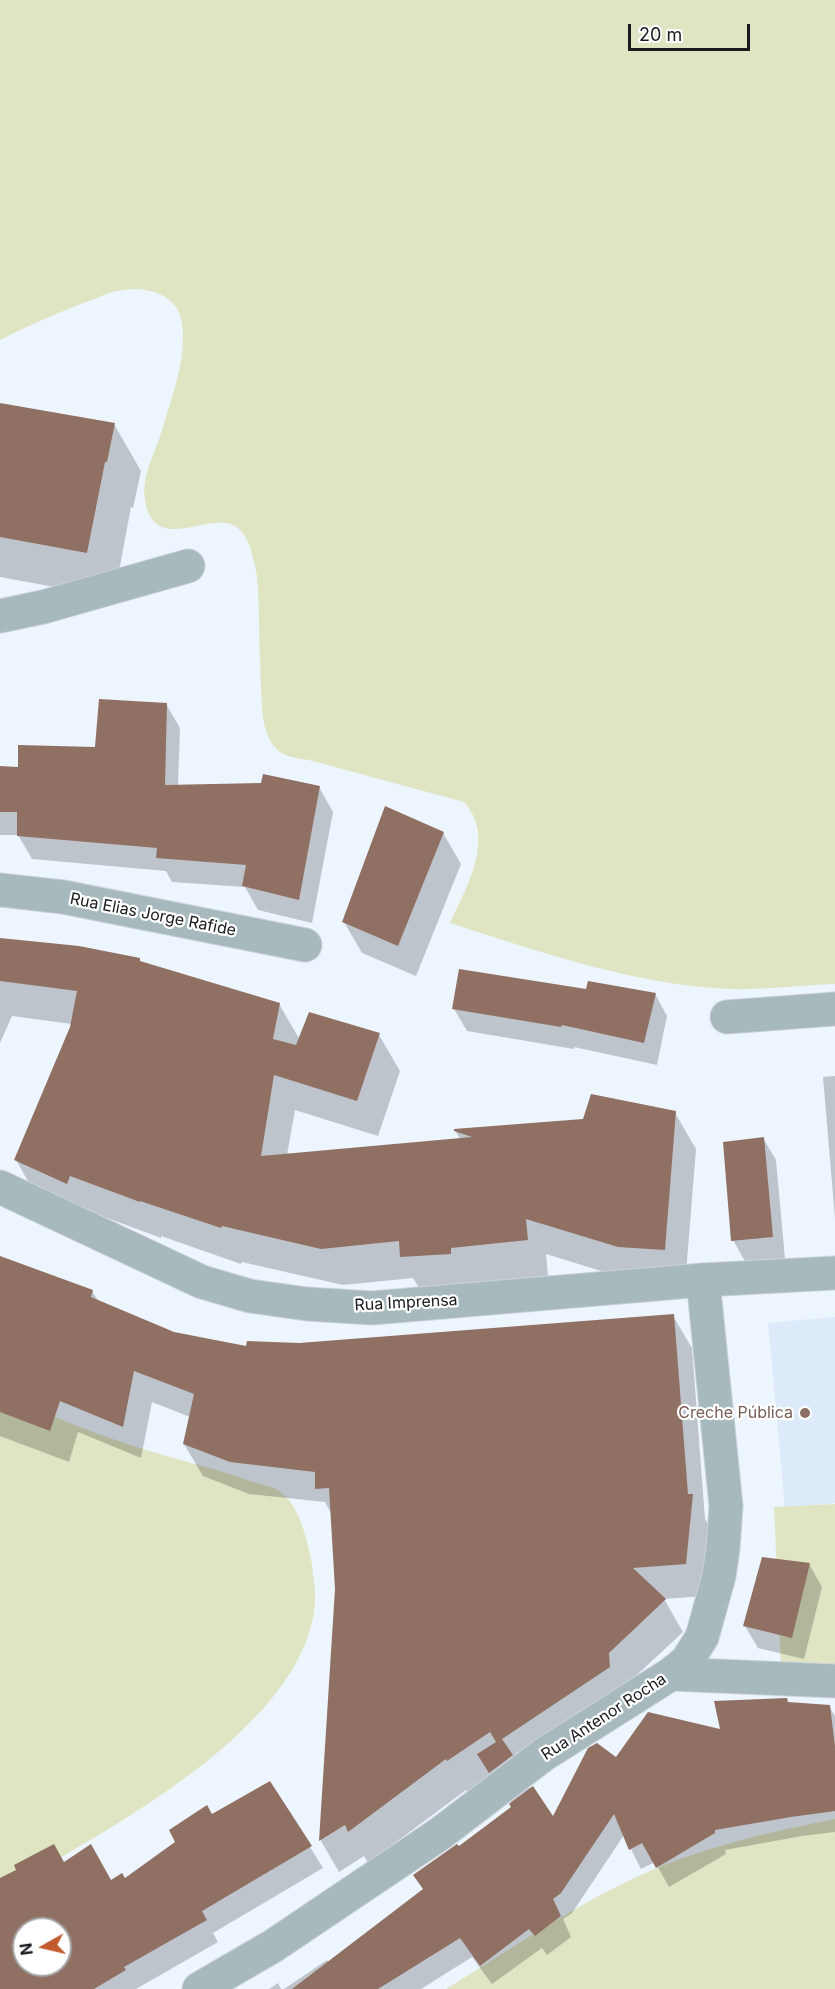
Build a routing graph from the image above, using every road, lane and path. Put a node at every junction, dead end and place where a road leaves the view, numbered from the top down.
1 (188, 566) dead end
2 (0, 616) edge
3 (0, 890) edge
4 (305, 945) dead end
5 (835, 1009) edge
6 (727, 1017) dead end
7 (0, 1187) edge
8 (835, 1273) edge
9 (703, 1280) junction
10 (671, 1674) junction
11 (835, 1681) edge
12 (199, 1989) edge

1 - 2 street
3 - 4 street, Rua Elias Jorge Rafide
5 - 6 street
7 - 9 street, Rua Imprensa
8 - 9 street, Rua Imprensa
9 - 10 street, Rua Antenor Rocha
10 - 11 street
10 - 12 street, Rua Antenor Rocha

